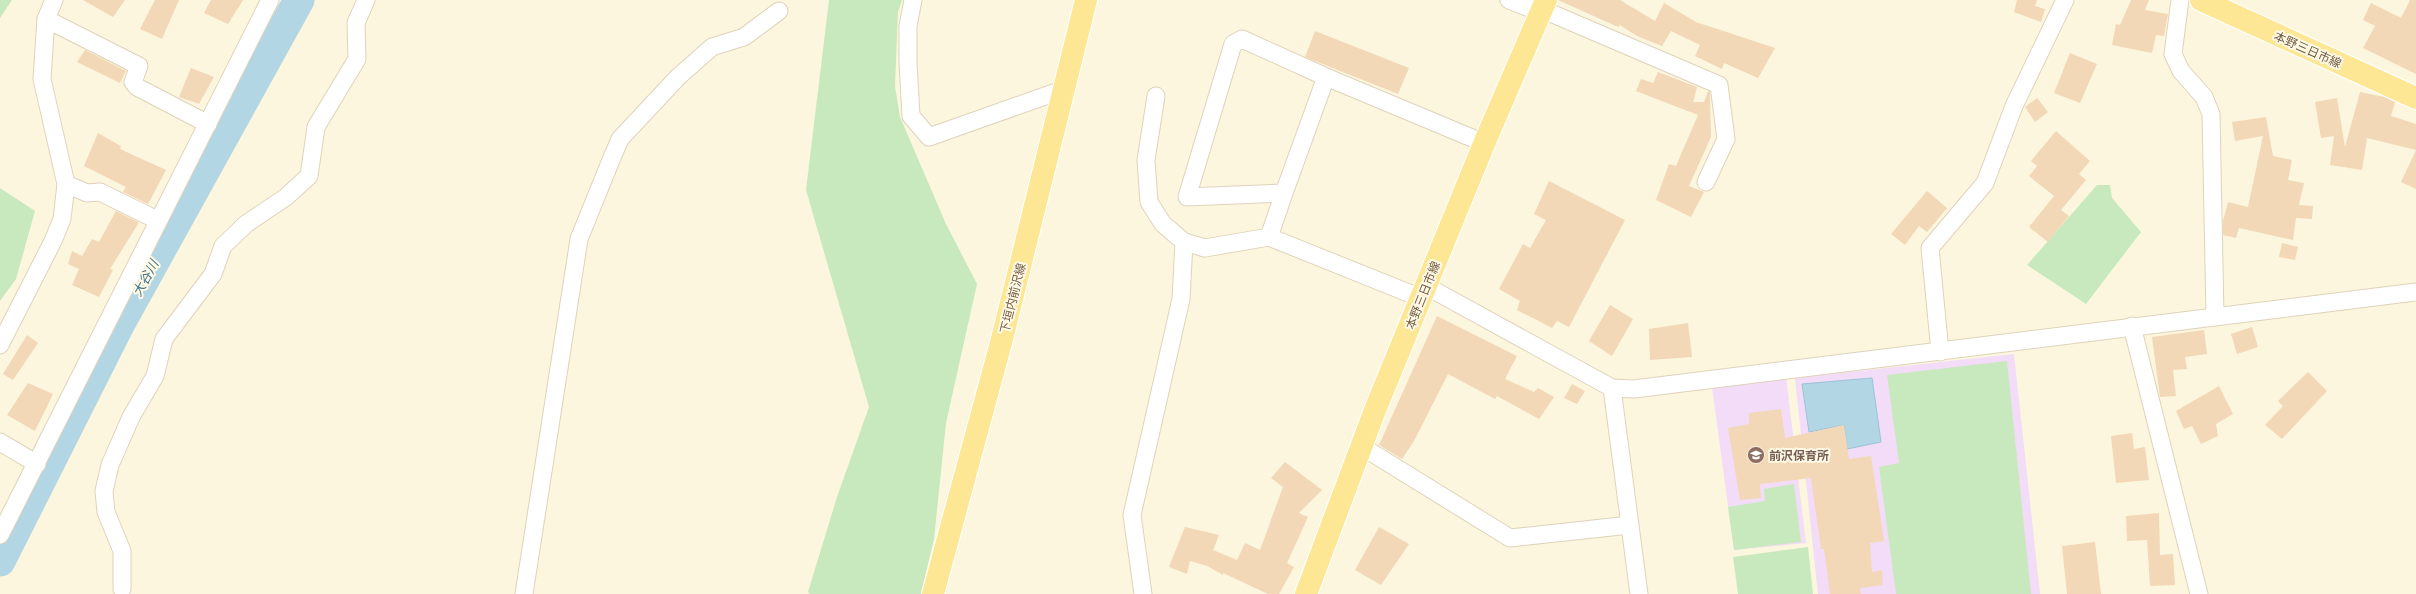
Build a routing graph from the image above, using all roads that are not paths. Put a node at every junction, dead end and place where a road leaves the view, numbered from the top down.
1 (54, 0) edge
2 (366, 0) edge
3 (913, 0) edge
4 (1086, 0) edge
5 (1509, 0) edge
6 (2065, 0) edge
7 (2180, 0) edge
8 (2201, 0) edge
9 (267, 1) edge
10 (1543, 6) edge
11 (779, 12) dead end
12 (46, 19) junction
13 (1326, 78) junction
14 (1065, 89) junction
15 (1156, 96) dead end
16 (2416, 98) edge
17 (208, 124) junction
18 (1484, 143) junction
19 (1706, 182) dead end
20 (66, 184) junction
21 (1284, 193) junction
22 (157, 220) junction
23 (1269, 238) junction
24 (1184, 242) junction
25 (1423, 292) junction
26 (2416, 292) edge
27 (2215, 316) junction
28 (2132, 326) junction
29 (0, 345) edge
30 (1940, 352) junction
31 (1612, 388) junction
32 (0, 442) edge
33 (1361, 446) junction
34 (38, 464) junction
35 (1630, 526) junction
36 (0, 535) edge
37 (122, 590) dead end
38 (524, 594) edge
39 (933, 594) edge
40 (1143, 594) edge
41 (1306, 594) edge
42 (1639, 594) edge
43 (2199, 594) edge

1 - 12 street
2 - 37 street
3 - 14 street
4 - 14 main road, 下垣内前沢線
5 - 10 street
6 - 30 street
7 - 27 street
8 - 16 main road, 本野三日市線
9 - 17 street
10 - 18 main road, 本野三日市線
10 - 19 street
11 - 38 street
12 - 17 street
12 - 20 street
13 - 18 street
13 - 21 street
13 - 21 street
14 - 39 main road, 下垣内前沢線
15 - 24 street
17 - 22 street
18 - 25 main road, 本野三日市線
20 - 22 street
20 - 29 street
21 - 23 street
22 - 34 street
23 - 24 street
23 - 25 street
24 - 40 street
25 - 31 street
25 - 33 main road, 本野三日市線
26 - 27 street
27 - 28 street
28 - 30 street
28 - 43 street
30 - 31 street
31 - 35 street
32 - 34 street
33 - 35 street
33 - 41 main road, 本野三日市線
34 - 36 street
35 - 42 street

